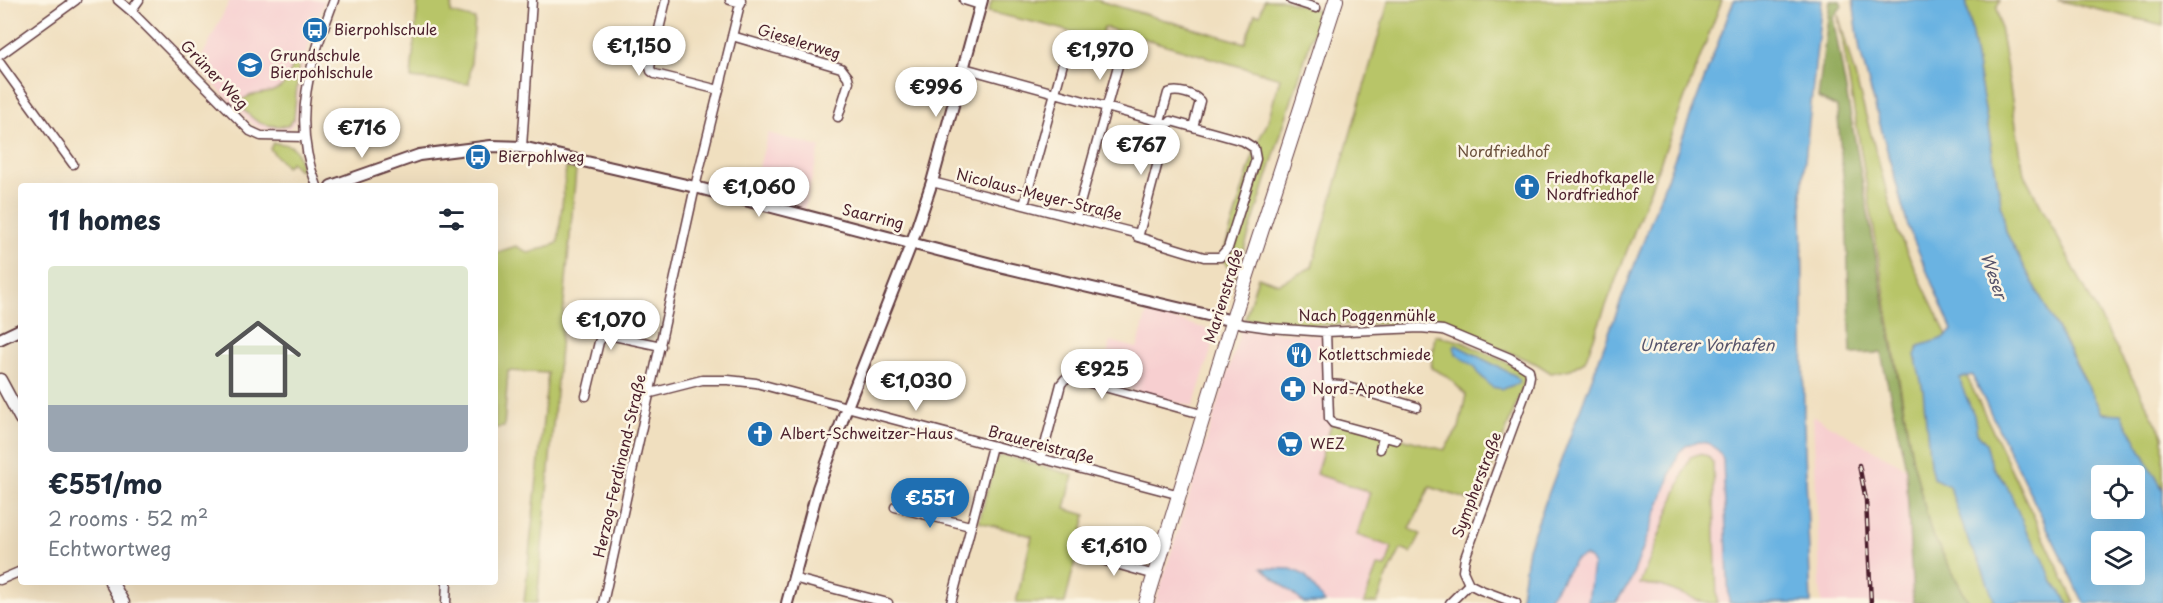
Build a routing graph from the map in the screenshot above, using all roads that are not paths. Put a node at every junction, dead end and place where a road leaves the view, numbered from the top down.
1 (76, 0) edge
2 (118, 0) edge
3 (139, 0) edge
4 (333, 0) edge
5 (532, 0) edge
6 (666, 0) edge
7 (730, 0) edge
8 (964, 0) edge
9 (1291, 0) edge
10 (1336, 0) edge
11 (741, 1) edge
12 (981, 2) edge
13 (1317, 8) dead end
14 (131, 11) junction
15 (732, 36) junction
16 (0, 55) edge
17 (1064, 60) dead end
18 (1119, 62) dead end
19 (0, 63) edge
20 (964, 68) junction
21 (719, 90) junction
22 (1054, 93) junction
23 (1106, 108) junction
24 (838, 117) dead end
25 (1164, 123) junction
26 (1193, 127) junction
27 (305, 137) junction
28 (522, 147) junction
29 (73, 164) dead end
30 (932, 182) junction
31 (316, 183) edge
32 (340, 183) edge
33 (695, 187) junction
34 (1024, 205) junction
35 (1076, 218) junction
36 (1139, 234) junction
37 (912, 242) junction
38 (1233, 321) junction
39 (18, 330) edge
40 (1326, 332) junction
41 (0, 339) edge
42 (661, 346) junction
43 (1529, 370) joint
44 (0, 380) edge
45 (1328, 384) junction
46 (651, 393) junction
47 (586, 396) dead end
48 (847, 407) junction
49 (1417, 407) dead end
50 (18, 414) edge
51 (1205, 415) junction
52 (1383, 438) junction
53 (1396, 440) dead end
54 (992, 446) junction
55 (1380, 449) dead end
56 (1041, 460) junction
57 (1180, 495) junction
58 (895, 507) dead end
59 (970, 526) junction
60 (1081, 554) dead end
61 (18, 572) edge
62 (1155, 575) junction
63 (793, 578) junction
64 (0, 580) edge
65 (1469, 584) junction
66 (113, 585) edge
67 (447, 585) edge
68 (1513, 602) edge
69 (123, 603) edge
70 (447, 603) edge
71 (603, 603) edge
72 (787, 603) edge
73 (888, 603) edge
74 (951, 603) edge
75 (1146, 603) edge
76 (1450, 603) edge

1 - 16 street
2 - 14 street, Grüner Weg
3 - 14 street
4 - 27 street
5 - 28 street
6 - 21 street
7 - 11 street, Herzog-Ferdinand-Straße
8 - 12 street
9 - 13 street
10 - 38 main road, Marienstraße
11 - 15 street, Herzog-Ferdinand-Straße
12 - 20 street
14 - 27 street, Grüner Weg
15 - 21 street, Herzog-Ferdinand-Straße
15 - 24 street, Gieselerweg
17 - 22 street
18 - 23 street
19 - 29 street
20 - 22 street
20 - 30 street
21 - 33 street, Herzog-Ferdinand-Straße
22 - 23 street
22 - 34 street
23 - 25 street
23 - 35 street
25 - 26 street
25 - 26 street
25 - 36 street
26 - 36 street, Nicolaus-Meyer-Straße
27 - 31 street
28 - 32 street, Saarring
28 - 33 street, Saarring
30 - 34 street, Nicolaus-Meyer-Straße
30 - 37 street
33 - 37 street, Saarring
33 - 42 street, Herzog-Ferdinand-Straße
34 - 35 street, Nicolaus-Meyer-Straße
35 - 36 street, Nicolaus-Meyer-Straße
37 - 38 street, Saarring
37 - 48 street
38 - 40 street, Nach Poggenmühle
38 - 51 main road, Marienstraße
39 - 41 street
40 - 43 street, Nach Poggenmühle
40 - 45 street
42 - 46 street, Herzog-Ferdinand-Straße
42 - 47 street
43 - 65 street, Sympherstraße
44 - 50 main road
45 - 49 street
45 - 52 street
46 - 48 street, Brauereistraße
46 - 71 street, Herzog-Ferdinand-Straße
48 - 54 street, Brauereistraße
48 - 63 street
51 - 56 street
51 - 57 main road, Marienstraße
52 - 53 street
52 - 55 street
54 - 56 street, Brauereistraße
54 - 59 street
56 - 57 street, Brauereistraße
57 - 62 main road, Marienstraße
58 - 59 street
59 - 74 street
60 - 62 street
61 - 64 street
62 - 75 main road, Marienstraße
63 - 72 street
63 - 73 street
65 - 68 street
65 - 76 street
66 - 69 main road
67 - 70 street

